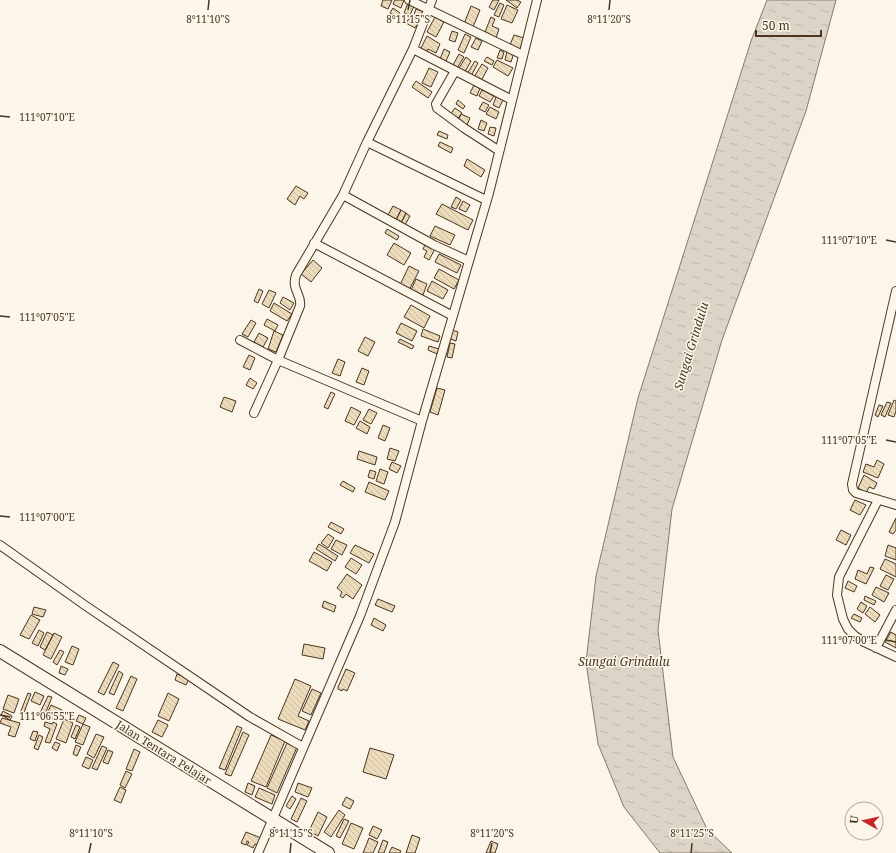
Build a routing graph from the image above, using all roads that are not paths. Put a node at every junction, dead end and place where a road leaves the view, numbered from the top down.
1 (409, 0) edge
2 (432, 0) edge
3 (537, 0) edge
4 (429, 10) junction
5 (413, 49) junction
6 (523, 55) junction
7 (456, 71) junction
8 (512, 100) junction
9 (367, 142) junction
10 (498, 150) junction
11 (343, 195) junction
12 (486, 200) junction
13 (314, 244) junction
14 (469, 261) junction
15 (896, 291) edge
16 (453, 316) junction
17 (240, 340) dead end
18 (278, 360) junction
19 (254, 413) dead end
20 (422, 421) junction
21 (878, 500) junction
22 (896, 506) edge
23 (0, 545) edge
24 (896, 610) edge
25 (876, 648) junction
26 (0, 651) edge
27 (896, 657) edge
28 (303, 747) junction
29 (272, 819) junction
30 (258, 853) edge
31 (328, 853) edge

1 - 4 street
2 - 4 street
3 - 6 street
4 - 5 street
4 - 6 street
5 - 7 street
5 - 9 street
6 - 8 street
7 - 8 street
7 - 10 street
8 - 10 street
9 - 11 street
9 - 12 street
10 - 12 street
11 - 13 street
11 - 14 street
12 - 14 street
13 - 16 street
13 - 18 street
14 - 16 street
15 - 21 street
16 - 20 street
17 - 18 street
18 - 19 street
18 - 20 street
20 - 28 street
21 - 22 street
21 - 25 street
23 - 28 street
24 - 25 street
25 - 27 street
26 - 29 main road, Jalan Tentara Pelajar
28 - 29 street
29 - 30 street
29 - 31 main road, Jalan Tentara Pelajar

